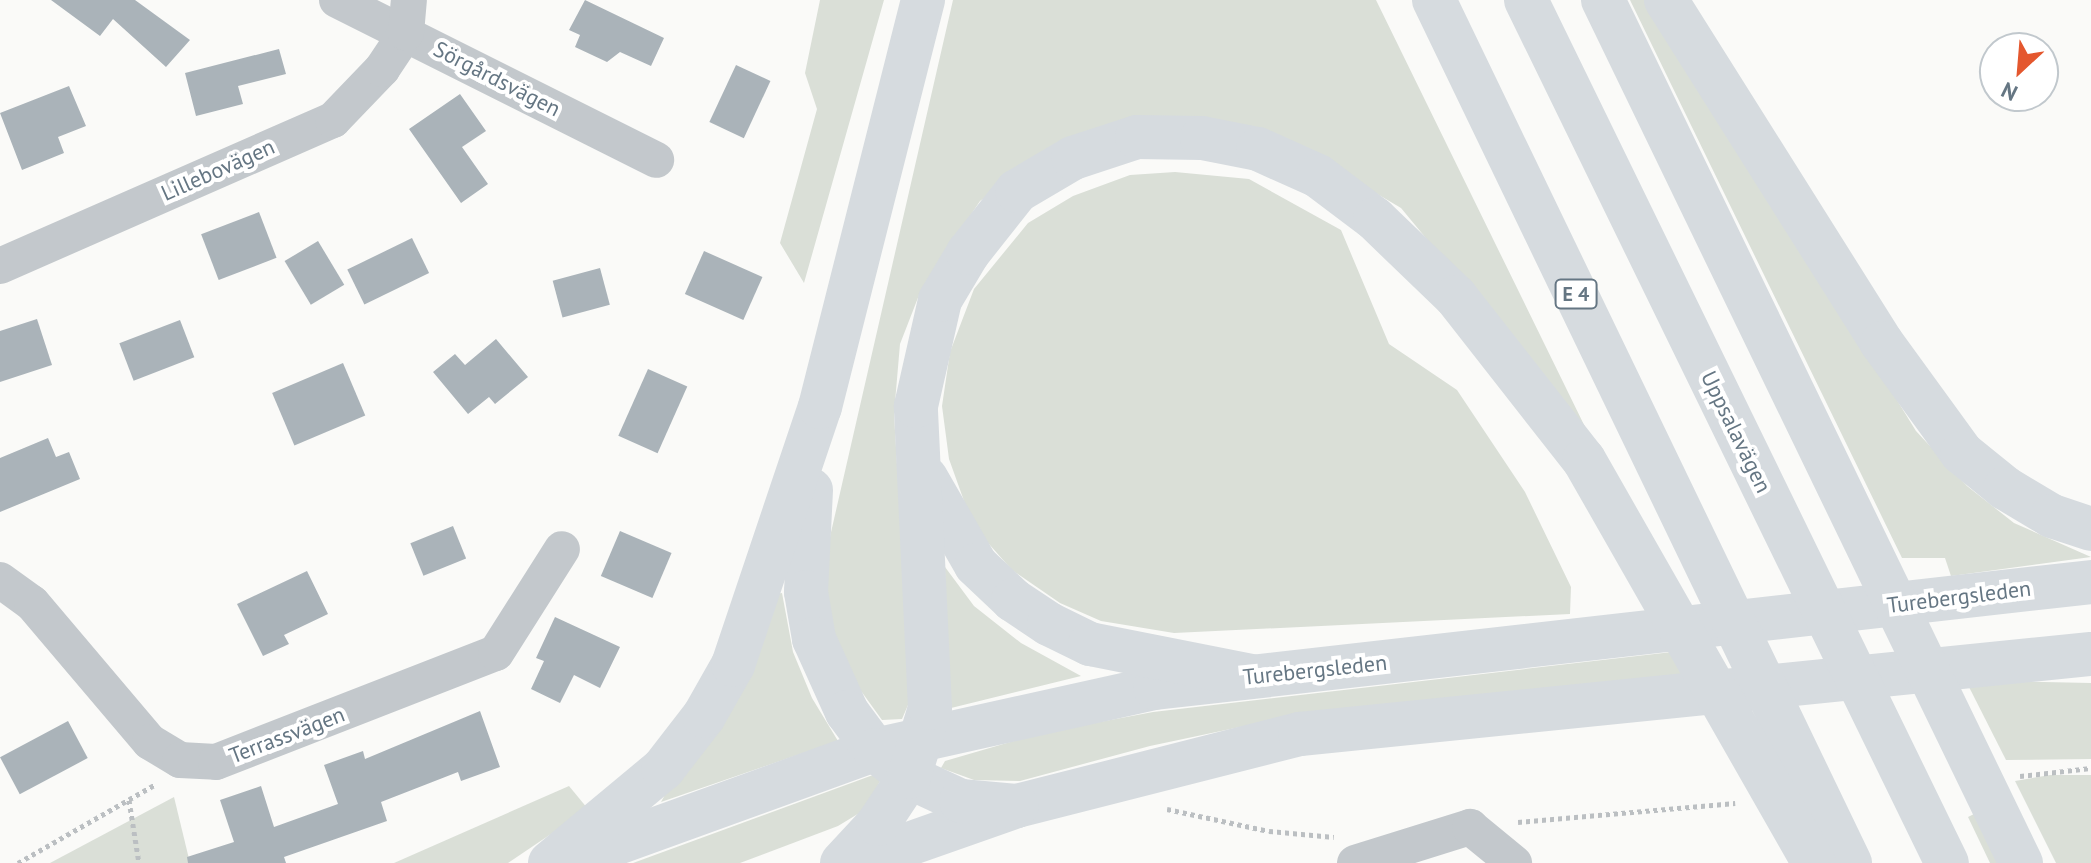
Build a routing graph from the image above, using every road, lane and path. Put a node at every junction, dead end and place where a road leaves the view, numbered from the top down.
1 (337, 0) edge
2 (923, 0) edge
3 (1434, 0) edge
4 (1526, 0) edge
5 (1603, 0) edge
6 (1666, 0) edge
7 (408, 17) edge
8 (656, 160) dead end
9 (0, 266) edge
10 (820, 407) junction
11 (918, 464) junction
12 (2091, 529) edge
13 (562, 549) dead end
14 (0, 580) edge
15 (2091, 582) edge
16 (2091, 654) edge
17 (1252, 676) junction
18 (875, 750) junction
19 (917, 757) junction
20 (180, 760) junction
21 (129, 800) junction
22 (1017, 806) junction
23 (1158, 807) dead end
24 (1810, 820) junction
25 (1351, 850) edge
26 (18, 863) edge
27 (139, 863) edge
28 (550, 863) edge
29 (562, 863) edge
30 (842, 863) edge
31 (855, 863) edge
32 (1514, 863) edge
33 (1814, 863) edge
34 (1850, 863) edge
35 (1947, 863) edge
36 (2021, 863) edge

1 - 7 street, Sörgårdsvägen
2 - 10 main road
3 - 24 main road, E 4
4 - 35 main road, Uppsalavägen
5 - 36 main road
6 - 12 main road
7 - 8 street, Sörgårdsvägen
7 - 9 street, Lillebovägen
10 - 18 main road
10 - 28 main road
11 - 17 main road
11 - 19 main road
11 - 24 main road
13 - 20 street, Terrassvägen
14 - 20 street
15 - 17 main road, Turebergsleden
16 - 22 main road
17 - 19 main road, Turebergsleden
18 - 19 main road
18 - 29 main road
19 - 22 main road
19 - 30 main road
20 - 21 path
21 - 26 path
21 - 27 path
22 - 31 main road
23 - 25 path
24 - 33 main road
24 - 34 main road, E 4
25 - 32 street

